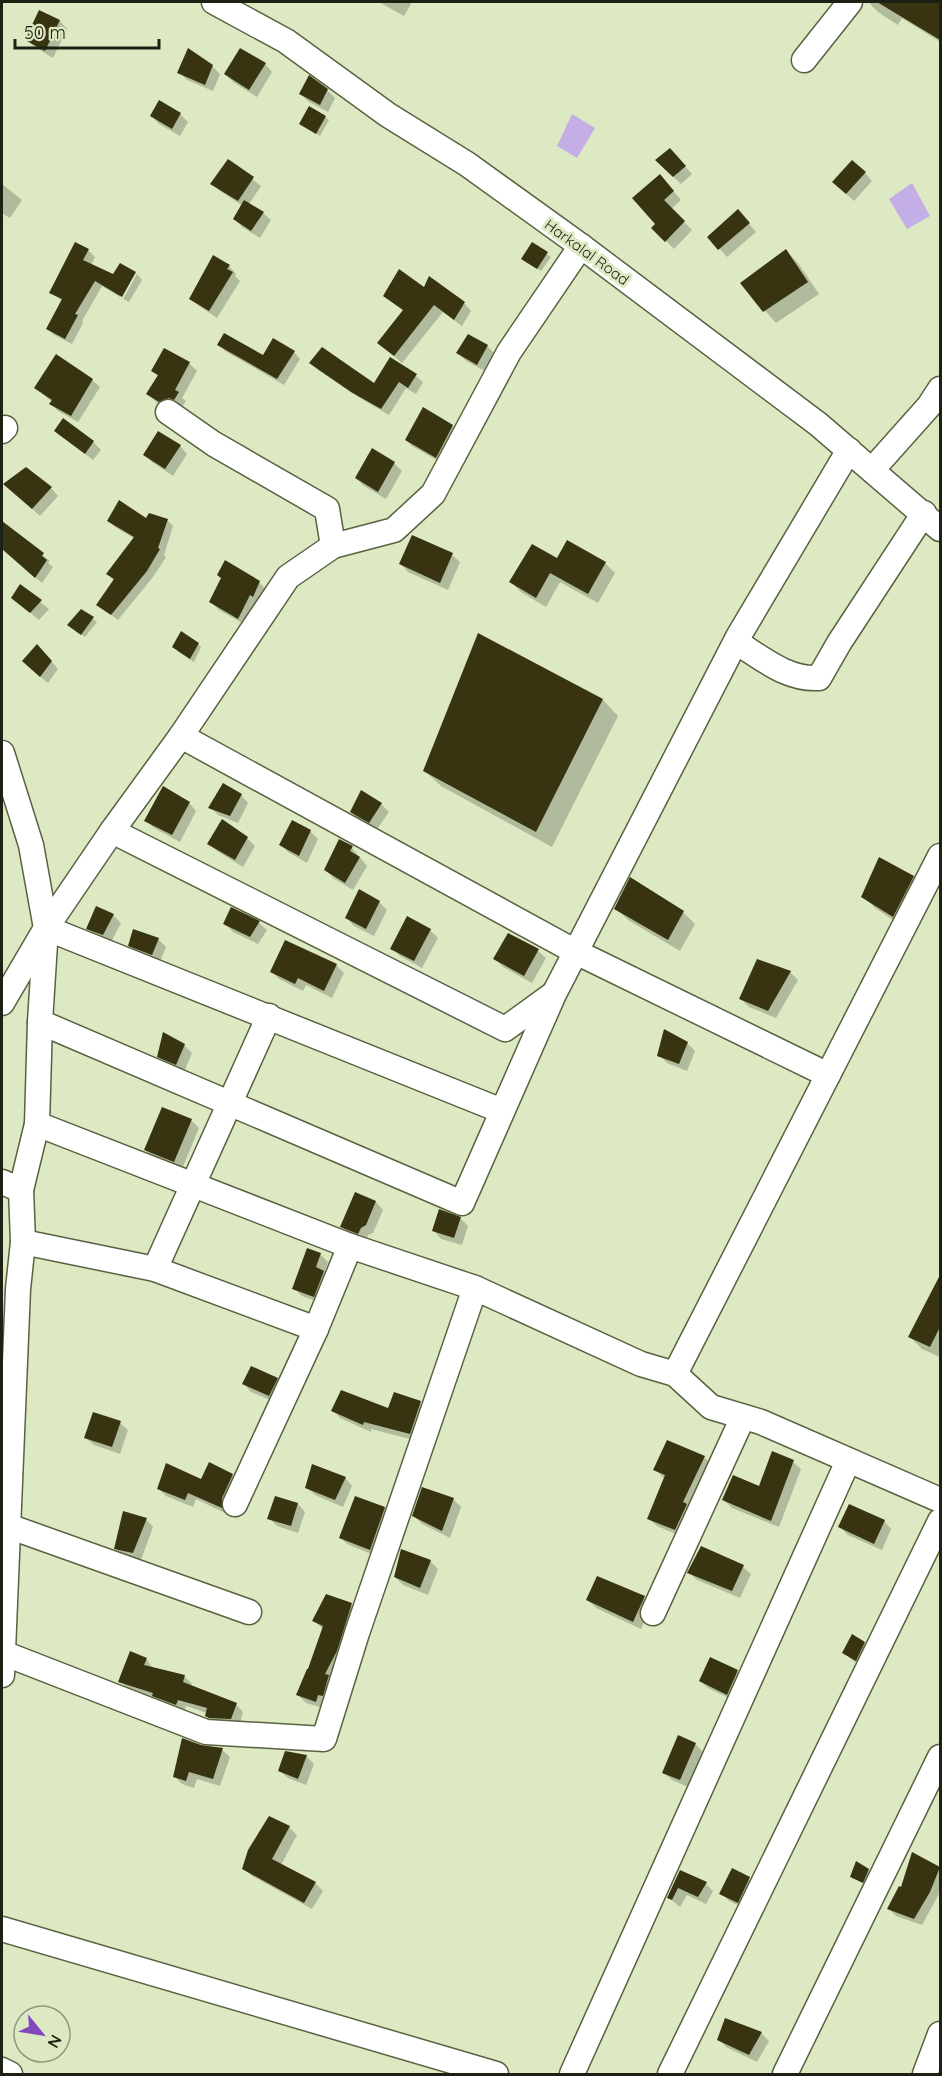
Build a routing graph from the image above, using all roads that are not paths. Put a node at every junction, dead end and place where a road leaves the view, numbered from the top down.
1 (214, 2) edge
2 (850, 2) edge
3 (804, 60) dead end
4 (581, 246) junction
5 (940, 389) edge
6 (168, 412) dead end
7 (849, 450) junction
8 (872, 470) junction
9 (932, 521) edge
10 (333, 546) junction
11 (736, 642) junction
12 (181, 736) junction
13 (2, 753) edge
14 (112, 831) junction
15 (940, 856) edge
16 (46, 928) junction
17 (576, 952) junction
18 (554, 994) junction
19 (2, 1003) edge
20 (268, 1016) junction
21 (40, 1022) junction
22 (828, 1075) junction
23 (229, 1103) junction
24 (502, 1111) junction
25 (37, 1124) junction
26 (11, 1186) edge
27 (193, 1186) junction
28 (22, 1242) junction
29 (350, 1246) junction
30 (155, 1269) junction
31 (10, 1285) edge
32 (476, 1288) junction
33 (316, 1329) junction
34 (675, 1374) junction
35 (743, 1417) junction
36 (848, 1461) junction
37 (940, 1500) edge
38 (236, 1504) dead end
39 (940, 1521) edge
40 (8, 1526) junction
41 (249, 1612) dead end
42 (653, 1613) dead end
43 (2, 1664) edge
44 (940, 1757) edge
45 (2, 1929) edge
46 (940, 2034) edge
47 (2, 2070) edge
48 (10, 2074) edge
49 (496, 2074) edge
50 (572, 2074) edge
51 (670, 2074) edge
52 (785, 2074) edge
53 (925, 2074) edge

1 - 4 street, Harkalal Road
2 - 3 street
4 - 7 street, Harkalal Road
4 - 10 street
5 - 8 street
6 - 10 street
7 - 8 street, Harkalal Road
7 - 11 street
8 - 9 street, Harkalal Road
9 - 11 street
10 - 12 street
11 - 17 street
12 - 14 street
12 - 17 street
13 - 16 street
14 - 16 street
14 - 18 street
15 - 22 street
16 - 19 street
16 - 20 street
16 - 21 street
17 - 18 street
17 - 22 street
18 - 24 street
20 - 23 street
20 - 24 street
21 - 23 street
21 - 25 street
22 - 34 street
23 - 24 street
23 - 27 street
25 - 26 street
25 - 27 street
26 - 28 street
27 - 29 street
27 - 30 street
28 - 30 street
28 - 31 street
29 - 32 street
29 - 33 street
30 - 33 street
31 - 40 street
32 - 34 street
32 - 43 street
33 - 38 street
34 - 35 street
35 - 36 street
35 - 42 street
36 - 37 street
36 - 50 street
39 - 51 street
40 - 41 street
40 - 43 street
44 - 52 street
45 - 49 street
46 - 53 street
47 - 48 street

